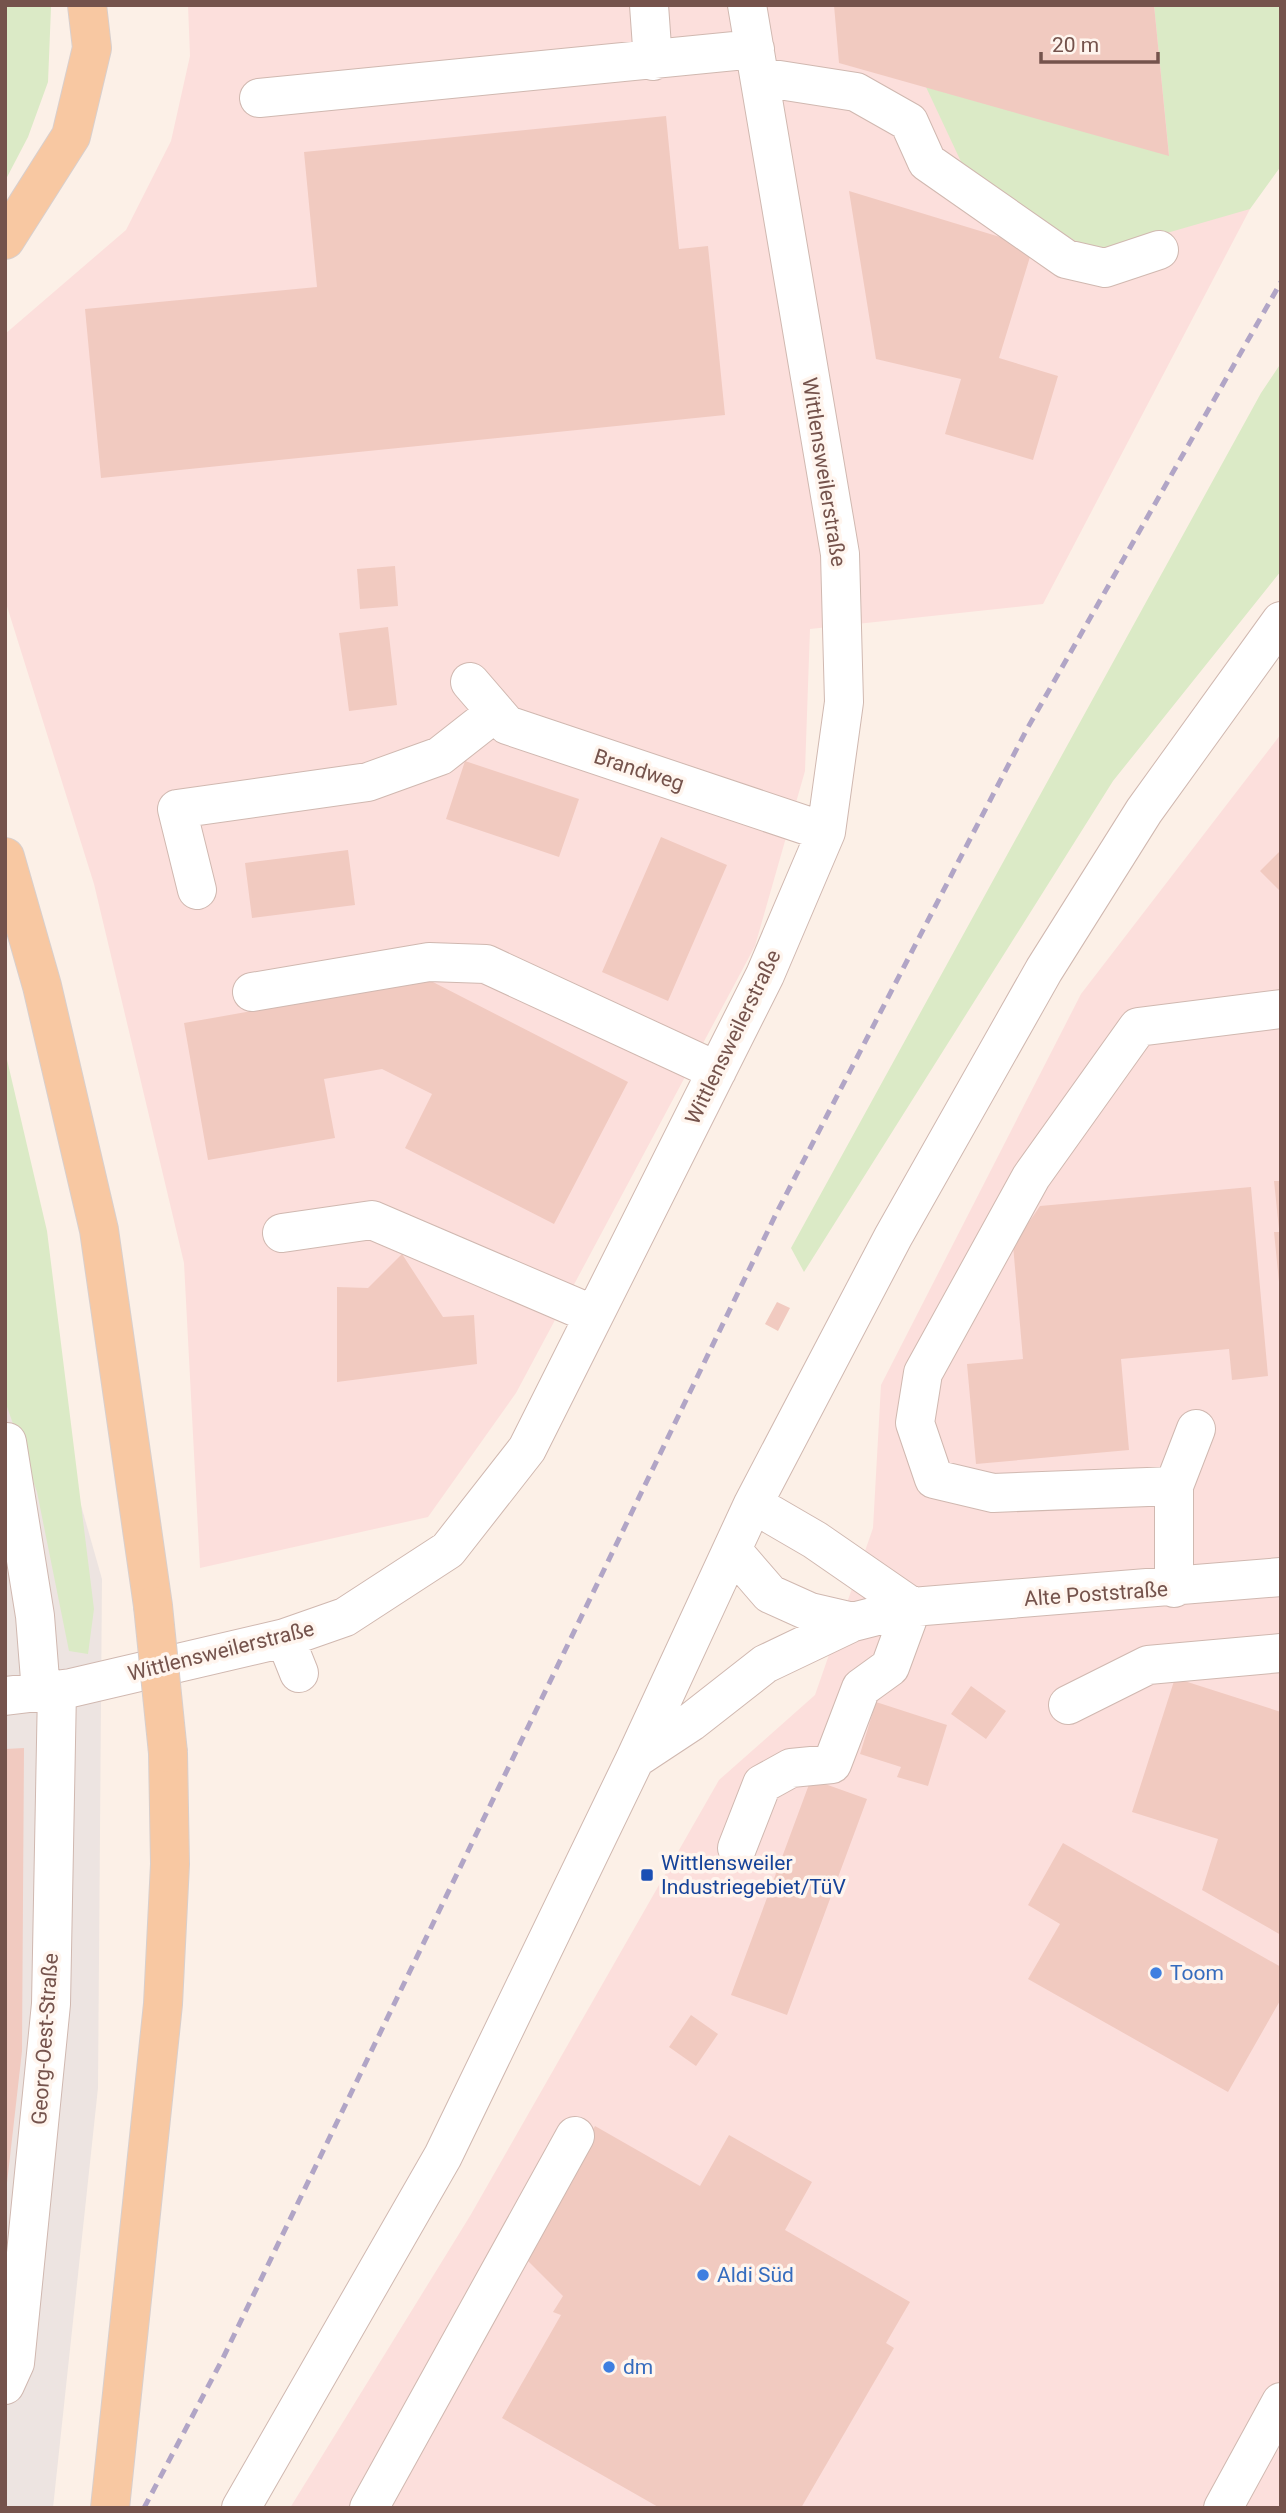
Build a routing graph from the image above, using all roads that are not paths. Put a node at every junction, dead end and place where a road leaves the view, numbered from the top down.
1 (87, 5) edge
2 (649, 5) edge
3 (747, 5) edge
4 (653, 61) junction
5 (758, 63) junction
6 (259, 98) dead end
7 (17, 214) edge
8 (5, 240) edge
9 (1159, 250) dead end
10 (1281, 621) edge
11 (470, 682) dead end
12 (496, 712) junction
13 (826, 832) junction
14 (5, 857) edge
15 (197, 890) dead end
16 (252, 992) dead end
17 (1281, 1009) edge
18 (717, 1071) junction
19 (282, 1233) dead end
20 (594, 1315) junction
21 (1196, 1429) dead end
22 (7, 1442) edge
23 (1174, 1486) junction
24 (754, 1504) junction
25 (732, 1550) junction
26 (1281, 1577) edge
27 (1174, 1588) junction
28 (18, 1601) edge
29 (912, 1607) junction
30 (853, 1622) junction
31 (285, 1638) junction
32 (1281, 1653) edge
33 (299, 1672) dead end
34 (34, 1692) edge
35 (1068, 1705) dead end
36 (635, 1759) junction
37 (737, 1848) dead end
38 (575, 2136) dead end
39 (5, 2385) edge
40 (1281, 2403) edge
41 (110, 2508) edge
42 (242, 2508) edge
43 (369, 2508) edge
44 (1223, 2508) edge

1 - 7 main road
2 - 4 street
3 - 5 street, Wittlensweilerstraße
4 - 5 street
4 - 6 street
5 - 9 street
5 - 13 street, Wittlensweilerstraße
7 - 8 main road
10 - 24 street
11 - 12 street, Brandweg
12 - 13 street, Brandweg
12 - 15 street
13 - 18 street, Wittlensweilerstraße
14 - 41 main road, bridge
16 - 18 street
17 - 23 street
18 - 20 street, Wittlensweilerstraße
19 - 20 street
20 - 31 street, Wittlensweilerstraße
21 - 23 street
22 - 28 street, Georg-Oest-Straße
23 - 27 street
24 - 25 street
24 - 29 street
25 - 30 street, Alte Poststraße
25 - 36 street
26 - 27 street, Alte Poststraße
27 - 29 street, Alte Poststraße
28 - 34 street, Georg-Oest-Straße
29 - 30 street, Alte Poststraße
29 - 37 street
30 - 36 street, Alte Poststraße
31 - 33 street
31 - 34 street, Wittlensweilerstraße
32 - 35 street
34 - 39 street, Georg-Oest-Straße
36 - 42 street
38 - 43 street
40 - 44 street

